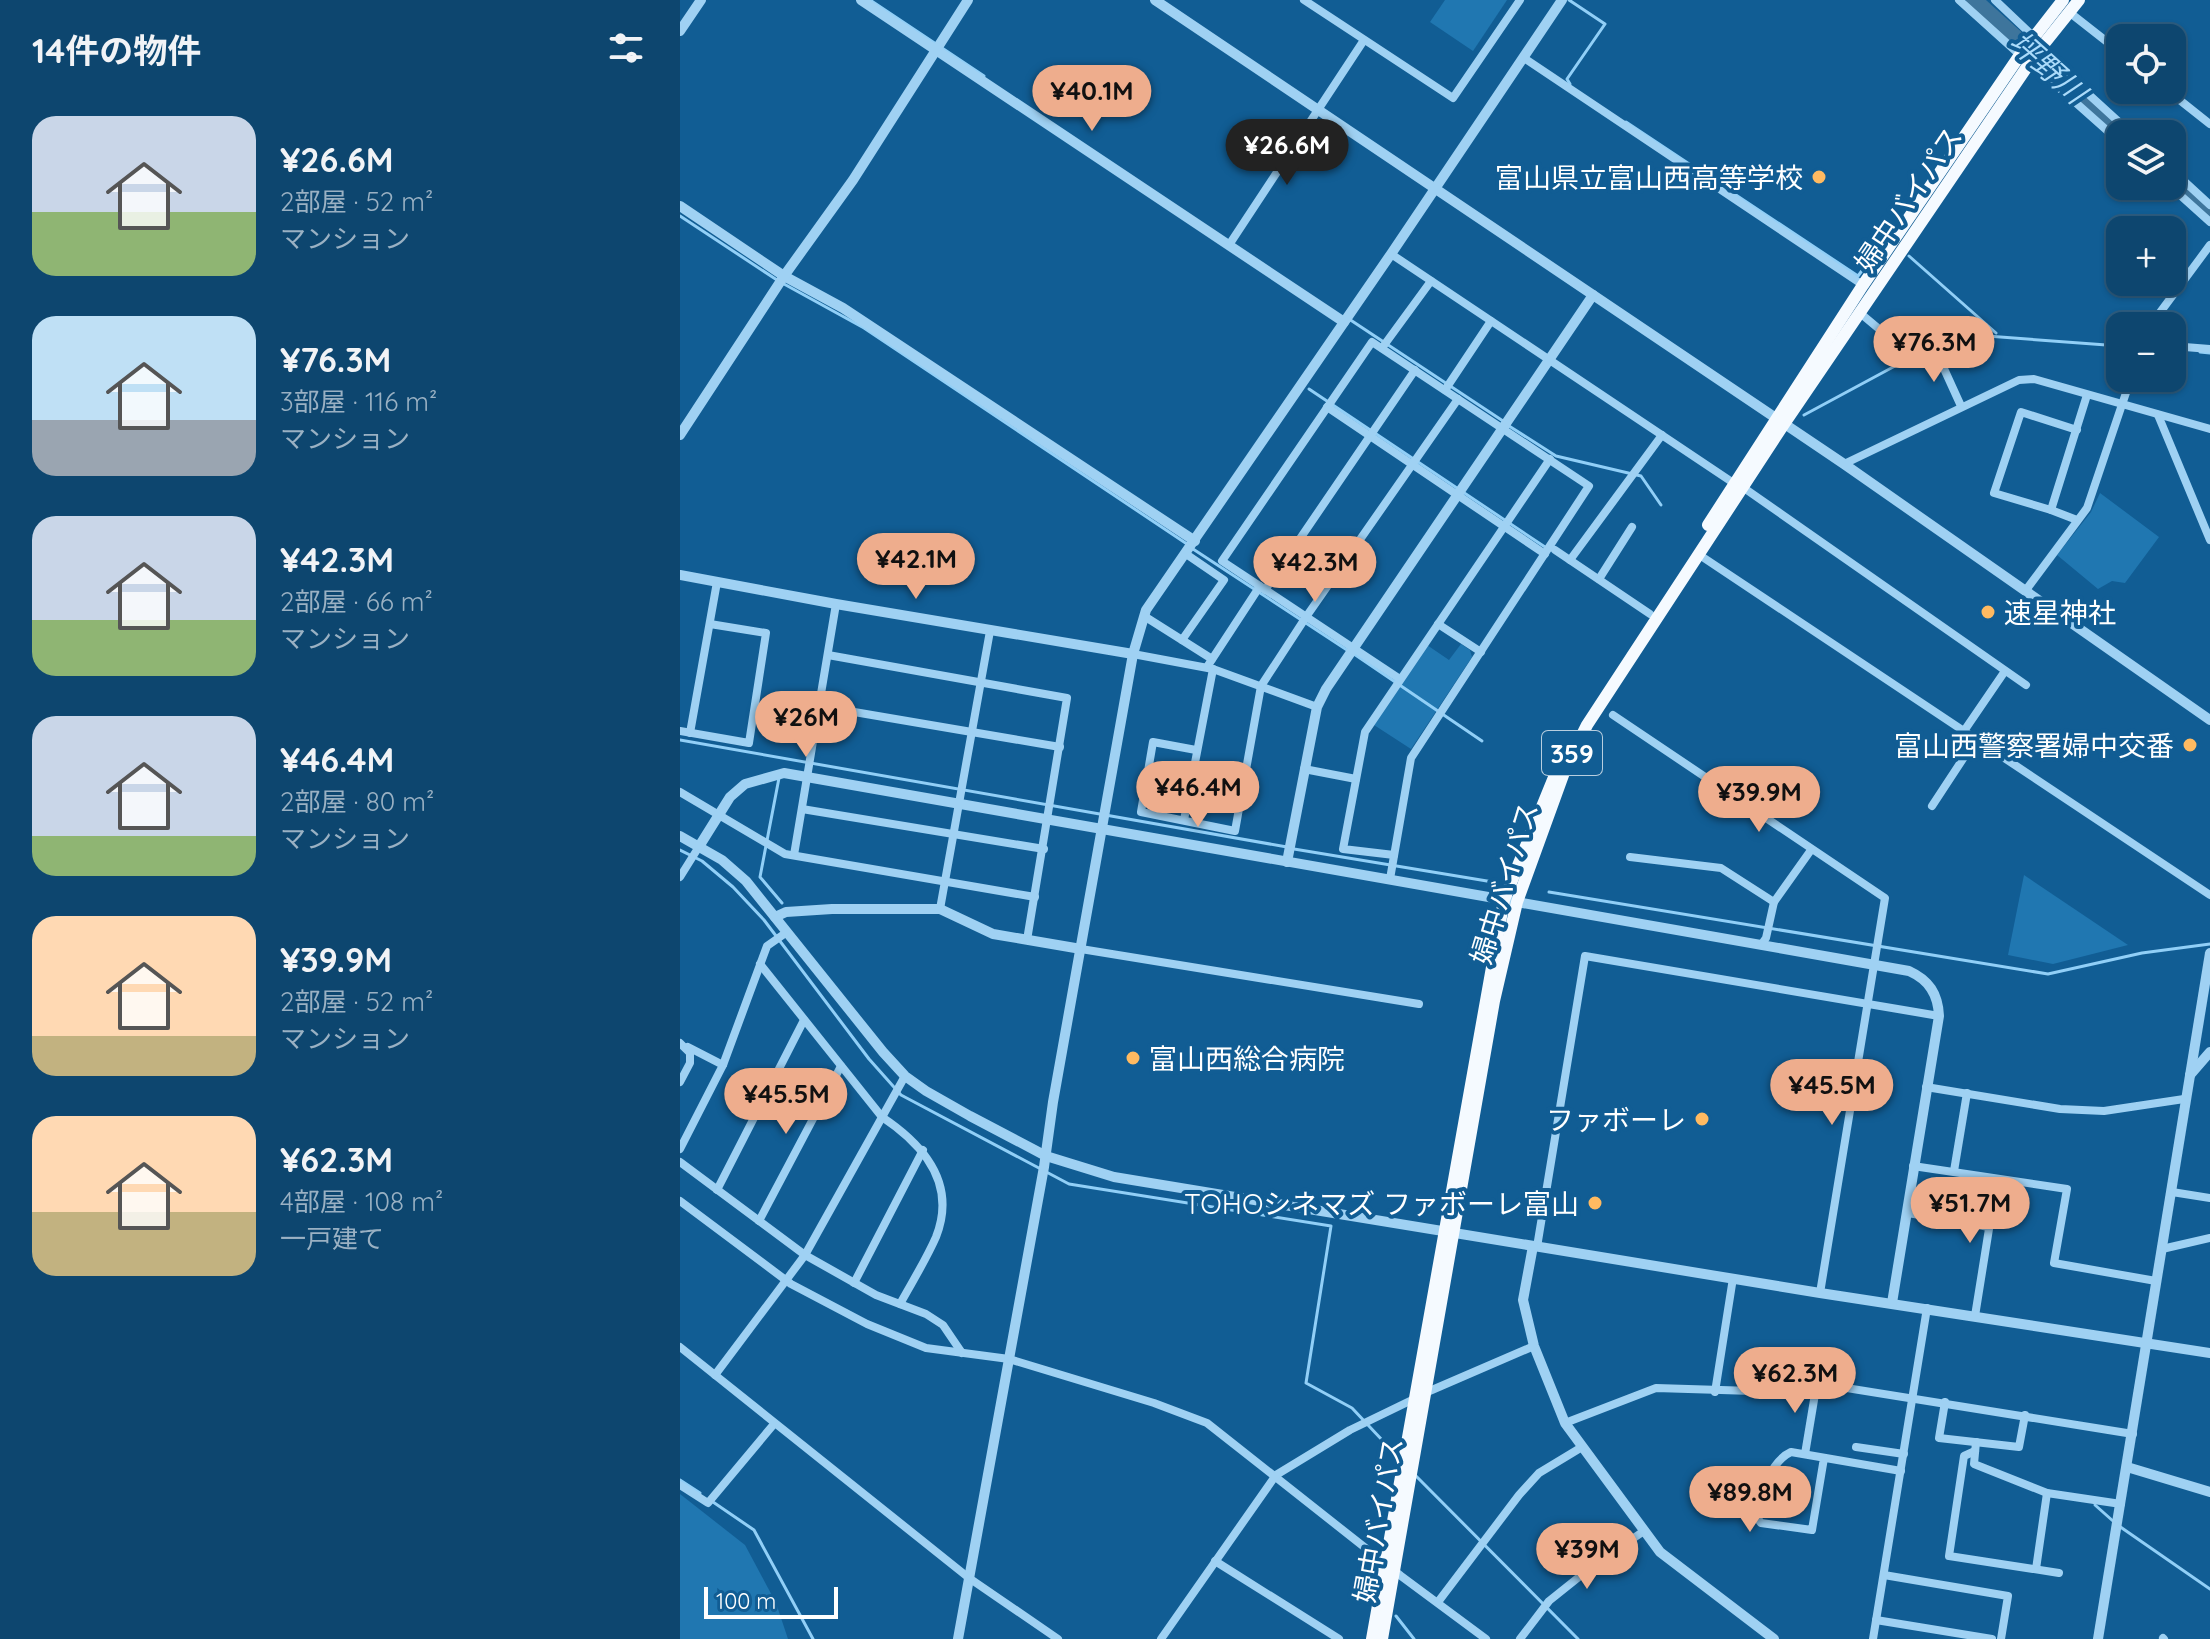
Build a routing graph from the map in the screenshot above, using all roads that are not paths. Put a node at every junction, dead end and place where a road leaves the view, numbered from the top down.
1 (701, 0) edge
2 (861, 0) edge
3 (968, 0) edge
4 (1155, 0) edge
5 (1304, 0) edge
6 (1520, 0) edge
7 (1562, 0) edge
8 (1959, 0) edge
9 (1995, 0) edge
10 (2079, 0) edge
11 (2066, 6) edge
12 (680, 31) edge
13 (2033, 36) junction
14 (1364, 40) junction
15 (2106, 40) edge
16 (2039, 49) junction
17 (936, 50) junction
18 (1524, 58) junction
19 (2025, 58) junction
20 (2185, 104) edge
21 (1319, 110) junction
22 (2117, 120) edge
23 (2210, 124) edge
24 (2106, 130) edge
25 (2186, 183) edge
26 (1435, 189) junction
27 (2186, 200) edge
28 (2210, 205) edge
29 (680, 206) edge
30 (2210, 222) edge
31 (1229, 245) junction
32 (2210, 245) edge
33 (1391, 254) junction
34 (784, 276) junction
35 (1431, 281) junction
36 (1863, 285) junction
37 (1593, 295) junction
38 (2160, 312) edge
39 (1860, 313) junction
40 (1491, 321) junction
41 (1344, 322) junction
42 (1961, 329) dead end
43 (2186, 347) edge
44 (1382, 348) junction
45 (1935, 349) dead end
46 (2210, 349) edge
47 (1549, 359) junction
48 (1415, 370) junction
49 (1445, 390) junction
50 (2126, 392) edge
51 (2087, 395) junction
52 (1458, 399) junction
53 (2122, 404) junction
54 (1961, 406) junction
55 (1327, 407) junction
56 (2158, 415) junction
57 (1780, 422) junction
58 (1503, 428) junction
59 (2210, 429) edge
60 (2077, 430) junction
61 (680, 435) edge
62 (1662, 435) junction
63 (1370, 436) junction
64 (1550, 459) junction
65 (1412, 464) junction
66 (1844, 464) junction
67 (1739, 486) junction
68 (1457, 494) junction
69 (2051, 510) junction
70 (2077, 520) junction
71 (1504, 526) junction
72 (1632, 527) dead end
73 (2210, 540) edge
74 (1195, 541) junction
75 (1555, 550) dead end
76 (1186, 554) junction
77 (1545, 554) junction
78 (1698, 554) junction
79 (1570, 560) junction
80 (680, 575) edge
81 (1599, 579) junction
82 (717, 582) junction
83 (1263, 588) junction
84 (2026, 590) junction
85 (836, 604) junction
86 (1650, 614) junction
87 (1144, 616) junction
88 (1306, 617) junction
89 (710, 624) junction
90 (1438, 624) junction
91 (990, 631) junction
92 (1182, 640) junction
93 (1352, 647) junction
94 (1481, 652) junction
95 (1133, 654) junction
96 (828, 655) junction
97 (1211, 665) junction
98 (2005, 671) junction
99 (1400, 679) junction
100 (980, 681) junction
101 (2026, 685) dead end
102 (1261, 686) junction
103 (819, 706) junction
104 (1317, 707) junction
105 (1613, 715) dead end
106 (2210, 720) edge
107 (1964, 731) junction
108 (685, 732) edge
109 (971, 732) junction
110 (1976, 739) junction
111 (1060, 747) junction
112 (1196, 750) junction
113 (1304, 769) junction
114 (807, 776) junction
115 (1356, 779) junction
116 (680, 792) edge
117 (958, 804) junction
118 (1932, 806) dead end
119 (802, 809) junction
120 (718, 814) junction
121 (1049, 820) junction
122 (1184, 820) junction
123 (1103, 829) junction
124 (952, 835) junction
125 (680, 836) edge
126 (700, 845) junction
127 (1044, 849) junction
128 (1811, 850) junction
129 (794, 855) junction
130 (1394, 855) junction
131 (1630, 857) dead end
132 (1287, 862) junction
133 (680, 877) edge
134 (1390, 879) junction
135 (944, 882) junction
136 (2210, 895) edge
137 (1035, 897) junction
138 (1510, 901) junction
139 (1774, 902) junction
140 (940, 909) junction
141 (775, 917) junction
142 (787, 932) junction
143 (1027, 940) junction
144 (1761, 945) junction
145 (1081, 949) junction
146 (2210, 953) edge
147 (760, 964) junction
148 (1874, 965) junction
149 (1869, 1003) junction
150 (1419, 1004) dead end
151 (1939, 1016) junction
152 (804, 1020) junction
153 (682, 1044) edge
154 (2210, 1052) edge
155 (723, 1065) junction
156 (841, 1066) junction
157 (2190, 1075) junction
158 (905, 1076) junction
159 (680, 1082) edge
160 (1926, 1087) junction
161 (1967, 1093) junction
162 (2184, 1099) junction
163 (882, 1117) junction
164 (680, 1149) edge
165 (923, 1150) junction
166 (1046, 1156) junction
167 (680, 1162) edge
168 (1913, 1166) junction
169 (1954, 1171) junction
170 (1997, 1179) junction
171 (717, 1190) junction
172 (2172, 1192) junction
173 (2210, 1198) edge
174 (680, 1201) edge
175 (1908, 1213) junction
176 (759, 1221) junction
177 (1989, 1227) junction
178 (1450, 1232) junction
179 (2210, 1238) edge
180 (1535, 1246) junction
181 (2162, 1249) junction
182 (805, 1255) junction
183 (1733, 1278) junction
184 (786, 1281) junction
185 (2156, 1281) junction
186 (854, 1283) junction
187 (1820, 1293) junction
188 (1892, 1303) junction
189 (900, 1304) junction
190 (1927, 1308) junction
191 (1975, 1316) junction
192 (2148, 1342) junction
193 (1534, 1346) junction
194 (680, 1347) edge
195 (962, 1353) junction
196 (2210, 1353) edge
197 (1009, 1359) junction
198 (715, 1375) junction
199 (1817, 1382) junction
200 (1715, 1392) junction
201 (1420, 1396) junction
202 (1913, 1396) junction
203 (1945, 1402) junction
204 (2025, 1415) junction
205 (1565, 1423) junction
206 (774, 1424) junction
207 (2133, 1434) junction
208 (1976, 1446) junction
209 (1582, 1447) junction
210 (1856, 1447) dead end
211 (1805, 1454) junction
212 (1904, 1454) junction
213 (1824, 1458) junction
214 (2127, 1467) junction
215 (1901, 1471) junction
216 (1276, 1475) junction
217 (680, 1485) edge
218 (2210, 1492) edge
219 (2047, 1493) junction
220 (2121, 1504) junction
221 (1644, 1531) junction
222 (1215, 1561) junction
223 (1390, 1567) junction
224 (2036, 1569) junction
225 (2059, 1573) dead end
226 (1884, 1575) junction
227 (969, 1578) junction
228 (1438, 1602) junction
229 (1876, 1620) junction
230 (958, 1639) edge
231 (1058, 1639) edge
232 (1161, 1639) edge
233 (1339, 1639) edge
234 (1372, 1639) edge
235 (1382, 1639) edge
236 (1486, 1639) edge
237 (1520, 1639) edge
238 (1774, 1639) edge
239 (1873, 1639) edge
240 (1992, 1639) edge
241 (2001, 1639) edge
242 (2098, 1639) edge

1 - 12 street
2 - 17 street
3 - 17 street
4 - 21 street
5 - 14 street
6 - 14 street
7 - 18 street
8 - 19 street
9 - 13 street
10 - 11 highway, 婦中バイパス / 359
11 - 13 highway, 婦中バイパス / 359
11 - 15 street
11 - 16 highway, 婦中バイパス / 359
13 - 19 highway, 婦中バイパス / 359
14 - 21 street
16 - 19 highway, 婦中バイパス / 359
16 - 22 street
17 - 31 street
17 - 34 street
18 - 26 street
18 - 36 street
19 - 24 street
19 - 36 highway, 婦中バイパス / 359
19 - 39 highway, 婦中バイパス / 359
20 - 23 street
21 - 26 street
21 - 31 street
25 - 28 street
26 - 33 street
26 - 37 street
27 - 30 street
29 - 34 street
31 - 41 street
32 - 38 street
33 - 35 street
33 - 41 street
34 - 61 street
34 - 74 street
35 - 40 street
35 - 44 street
36 - 57 highway, 婦中バイパス / 359
37 - 47 street
37 - 57 street
39 - 42 street
39 - 57 highway, 婦中バイパス / 359
40 - 47 street
40 - 49 street
41 - 74 street
43 - 46 street
44 - 48 street
44 - 55 street
45 - 54 street
47 - 58 street
47 - 62 street
48 - 49 street
48 - 63 street
49 - 52 street
50 - 53 street
51 - 53 street
51 - 54 street
51 - 60 street
52 - 58 street
52 - 65 street
53 - 56 street
53 - 70 street
54 - 66 street
55 - 63 street
55 - 83 street
56 - 59 street
56 - 73 street
57 - 66 street
57 - 67 highway, 婦中バイパス / 359
58 - 64 street
58 - 68 street
60 - 69 street
60 - 69 street
62 - 67 street
62 - 79 street
63 - 65 street
63 - 83 street
64 - 71 street
64 - 77 street
65 - 68 street
65 - 88 street
66 - 84 street
67 - 78 highway, 婦中バイパス / 359
67 - 86 highway, 婦中バイパス / 359
67 - 98 street
68 - 71 street
68 - 93 street
69 - 70 street
70 - 84 street
71 - 77 street
71 - 90 street
72 - 81 street
74 - 76 street
75 - 79 street
76 - 87 street
76 - 92 street
77 - 94 street
78 - 107 street
78 - 138 highway, 婦中バイパス / 359
79 - 81 street
80 - 82 street
81 - 86 street
82 - 85 street
82 - 89 street
83 - 88 street
83 - 97 street
84 - 106 street
85 - 91 street
85 - 96 street
86 - 138 highway, 婦中バイパス / 359
87 - 92 street
87 - 95 street
88 - 93 street
88 - 102 street
89 - 108 street
89 - 108 street
90 - 94 street
90 - 99 street
91 - 95 street
91 - 100 street
92 - 97 street
93 - 99 street
93 - 104 street
94 - 130 street
95 - 97 street
95 - 123 street
96 - 100 street
96 - 103 street
97 - 102 street
97 - 112 street
98 - 101 street
98 - 107 street
99 - 115 street
100 - 109 street
100 - 111 street
102 - 104 street
102 - 122 street
103 - 109 street
103 - 114 street
104 - 113 street
105 - 128 street
107 - 110 street
109 - 111 street
109 - 117 street
110 - 118 street
110 - 136 street
111 - 121 street
112 - 122 street
112 - 122 street
113 - 115 street
113 - 132 street
114 - 117 street
114 - 119 street
114 - 120 street
115 - 130 street
116 - 120 street
117 - 121 street
117 - 124 street
119 - 124 street
119 - 129 street
120 - 126 street
120 - 129 street
121 - 123 street
121 - 127 street
123 - 132 street
123 - 145 street
124 - 127 street
124 - 135 street
125 - 126 street
126 - 133 street
126 - 141 street
127 - 137 street
128 - 139 street
128 - 148 street
129 - 135 street
130 - 134 street
131 - 139 street
132 - 134 street
134 - 138 street
135 - 137 street
135 - 140 street
137 - 143 street
138 - 144 street
138 - 178 highway, 婦中バイパス / 359
139 - 144 street
140 - 141 street
140 - 143 street
141 - 142 street
142 - 147 street
142 - 158 street
143 - 145 street
144 - 148 street
145 - 150 street
145 - 166 street
146 - 157 street
147 - 152 street
147 - 155 street
148 - 149 street
148 - 151 street
149 - 151 street
149 - 180 street
149 - 187 street
151 - 160 street
152 - 156 street
152 - 171 street
153 - 155 street
153 - 159 street
154 - 157 street
155 - 164 street
156 - 163 street
156 - 176 street
157 - 162 street
158 - 163 street
158 - 166 street
160 - 161 street
160 - 168 street
161 - 162 street
161 - 169 street
162 - 172 street
163 - 165 street
163 - 182 street
165 - 186 street
165 - 189 street
166 - 178 street
166 - 197 street
167 - 171 street
168 - 169 street
168 - 175 street
169 - 170 street
170 - 177 street
170 - 185 street
171 - 176 street
172 - 173 street
172 - 181 street
174 - 184 street
175 - 177 street
175 - 188 street
176 - 182 street
177 - 191 street
178 - 180 street
178 - 201 highway, 婦中バイパス / 359
179 - 181 street
180 - 183 street
180 - 193 street
181 - 185 street
182 - 184 street
182 - 186 street
183 - 187 street
183 - 200 street
184 - 195 street
184 - 198 street
185 - 192 street
186 - 189 street
187 - 188 street
188 - 190 street
189 - 195 street
190 - 191 street
190 - 202 street
191 - 192 street
192 - 196 street
192 - 207 street
193 - 201 street
193 - 205 street
194 - 198 street
195 - 197 street
197 - 216 street
197 - 227 street
198 - 206 street
199 - 200 street
199 - 202 street
199 - 211 street
200 - 205 street
201 - 216 street
201 - 223 highway, 婦中バイパス / 359
202 - 203 street
202 - 212 street
203 - 204 street
203 - 208 street
204 - 207 street
204 - 208 street
205 - 209 street
206 - 217 street
206 - 227 street
207 - 214 street
208 - 219 street
208 - 224 street
209 - 221 street
209 - 228 street
210 - 212 street
211 - 213 street
211 - 213 street
212 - 215 street
213 - 215 street
214 - 218 street
214 - 220 street
215 - 226 street
216 - 222 street
216 - 223 street
219 - 220 street
219 - 224 street
220 - 242 street
221 - 237 street
221 - 238 street
222 - 232 street
222 - 233 street
223 - 228 street
223 - 234 highway, 婦中バイパス / 359
223 - 235 highway, 婦中バイパス / 359
224 - 225 street
226 - 229 street
226 - 241 street
227 - 230 street
227 - 231 street
228 - 236 street
229 - 239 street
229 - 240 street

